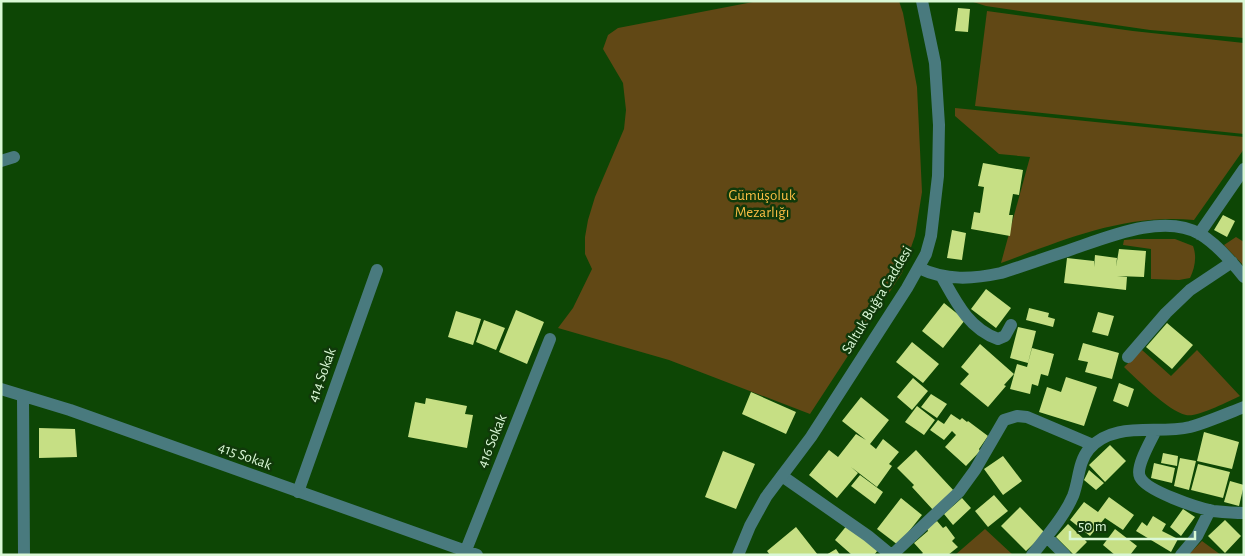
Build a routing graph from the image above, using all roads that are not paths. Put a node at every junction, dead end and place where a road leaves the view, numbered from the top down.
1 (922, 1) edge
2 (1244, 169) edge
3 (1200, 234) junction
4 (1232, 262) junction
5 (919, 268) junction
6 (377, 270) dead end
7 (942, 277) junction
8 (1244, 277) edge
9 (1011, 325) dead end
10 (550, 339) dead end
11 (1128, 357) dead end
12 (1, 389) edge
13 (23, 396) junction
14 (1244, 407) edge
15 (1156, 430) junction
16 (1094, 445) junction
17 (782, 476) junction
18 (298, 492) junction
19 (1210, 510) junction
20 (1244, 513) edge
21 (1047, 537) junction
22 (469, 553) edge
23 (24, 555) edge
24 (738, 555) edge
25 (892, 555) edge
26 (1032, 555) edge
27 (1065, 555) edge
28 (1181, 555) edge

1 - 5 street, Saltuk Buğra Caddesi
2 - 3 street
3 - 4 street
3 - 7 street
4 - 8 street
4 - 11 street
5 - 7 street
5 - 17 street, Saltuk Buğra Caddesi
6 - 18 street, 414 Sokak
7 - 9 street
10 - 22 street, 416 Sokak
12 - 13 street, 415 Sokak
13 - 18 street, 415 Sokak
13 - 23 street
14 - 15 street
15 - 16 street
15 - 19 street
16 - 21 street
16 - 25 street
17 - 24 street, Saltuk Buğra Caddesi
17 - 25 street
18 - 22 street, 415 Sokak
19 - 20 street
19 - 28 street
21 - 26 street
21 - 27 street

